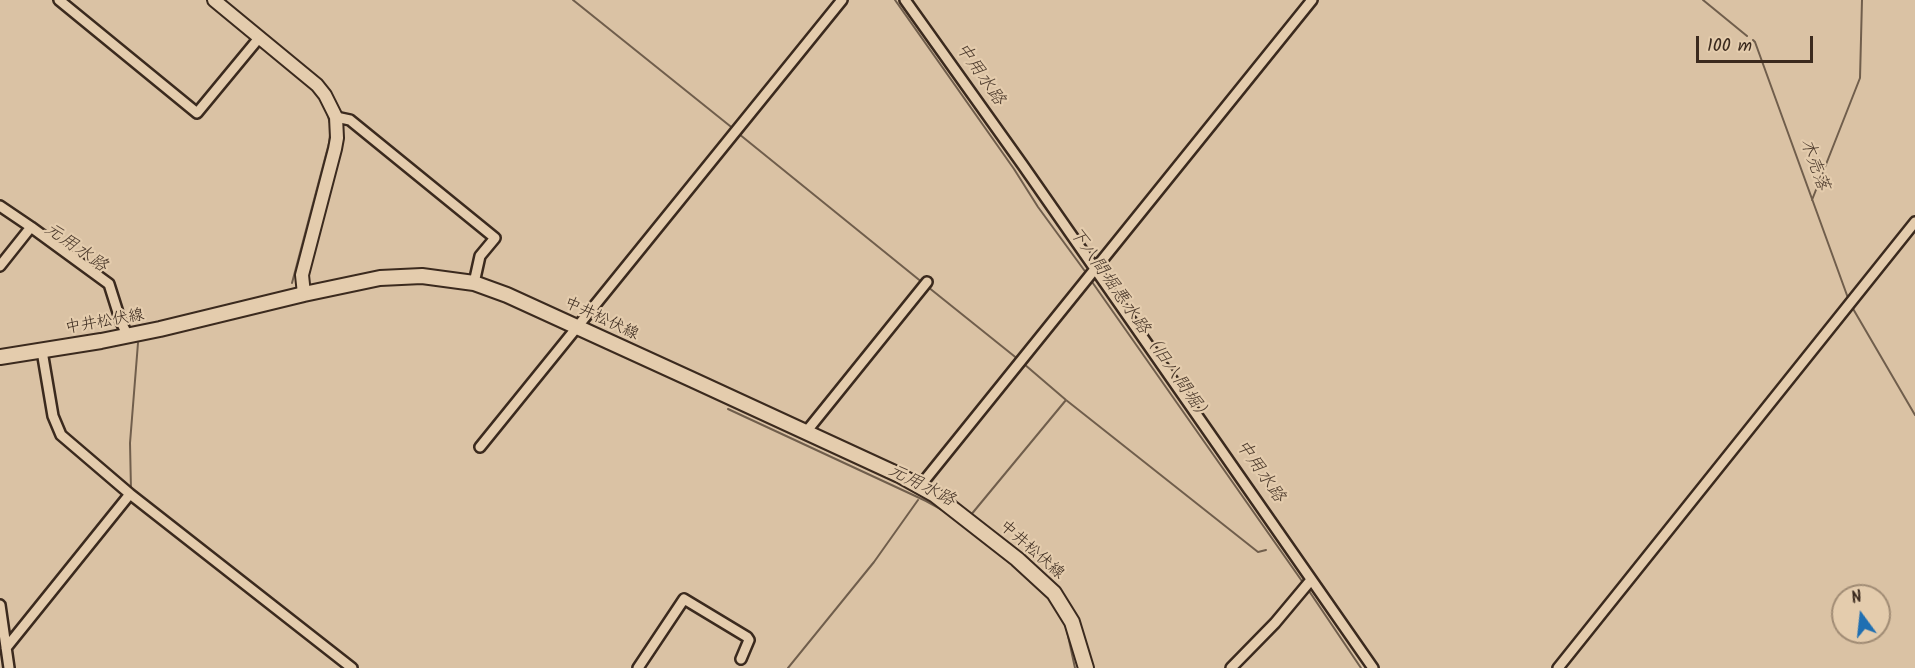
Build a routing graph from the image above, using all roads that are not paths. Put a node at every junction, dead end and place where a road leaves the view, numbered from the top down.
1 (59, 0) edge
2 (214, 0) edge
3 (842, 0) edge
4 (905, 0) edge
5 (1312, 0) edge
6 (259, 38) junction
7 (336, 117) junction
8 (0, 206) edge
9 (1915, 222) edge
10 (31, 227) junction
11 (0, 266) edge
12 (1094, 269) junction
13 (927, 282) dead end
14 (474, 283) junction
15 (304, 294) junction
16 (578, 327) junction
17 (128, 336) junction
18 (42, 351) junction
19 (0, 357) edge
20 (806, 432) junction
21 (480, 447) dead end
22 (920, 486) junction
23 (130, 494) junction
24 (1311, 580) junction
25 (0, 604) edge
26 (6, 648) junction
27 (741, 659) dead end
28 (9, 668) edge
29 (352, 668) edge
30 (638, 668) edge
31 (1086, 668) edge
32 (1231, 668) edge
33 (1372, 668) edge
34 (1557, 668) edge

1 - 6 street
2 - 6 street
3 - 16 street
4 - 12 street
5 - 12 street
6 - 7 street
7 - 14 street
7 - 15 street
8 - 10 street
9 - 34 street
10 - 11 street
10 - 17 street
12 - 22 street
12 - 24 street
13 - 20 street
14 - 15 main road, 中井松伏線
14 - 16 main road, 中井松伏線
15 - 17 main road, 中井松伏線
16 - 20 main road, 中井松伏線
16 - 21 street
17 - 18 main road, 中井松伏線
18 - 19 main road, 中井松伏線
18 - 23 street
20 - 22 main road, 中井松伏線
22 - 31 main road, 中井松伏線
23 - 26 street
23 - 29 street
24 - 32 street
24 - 33 street
25 - 26 street
26 - 28 street
27 - 30 street

